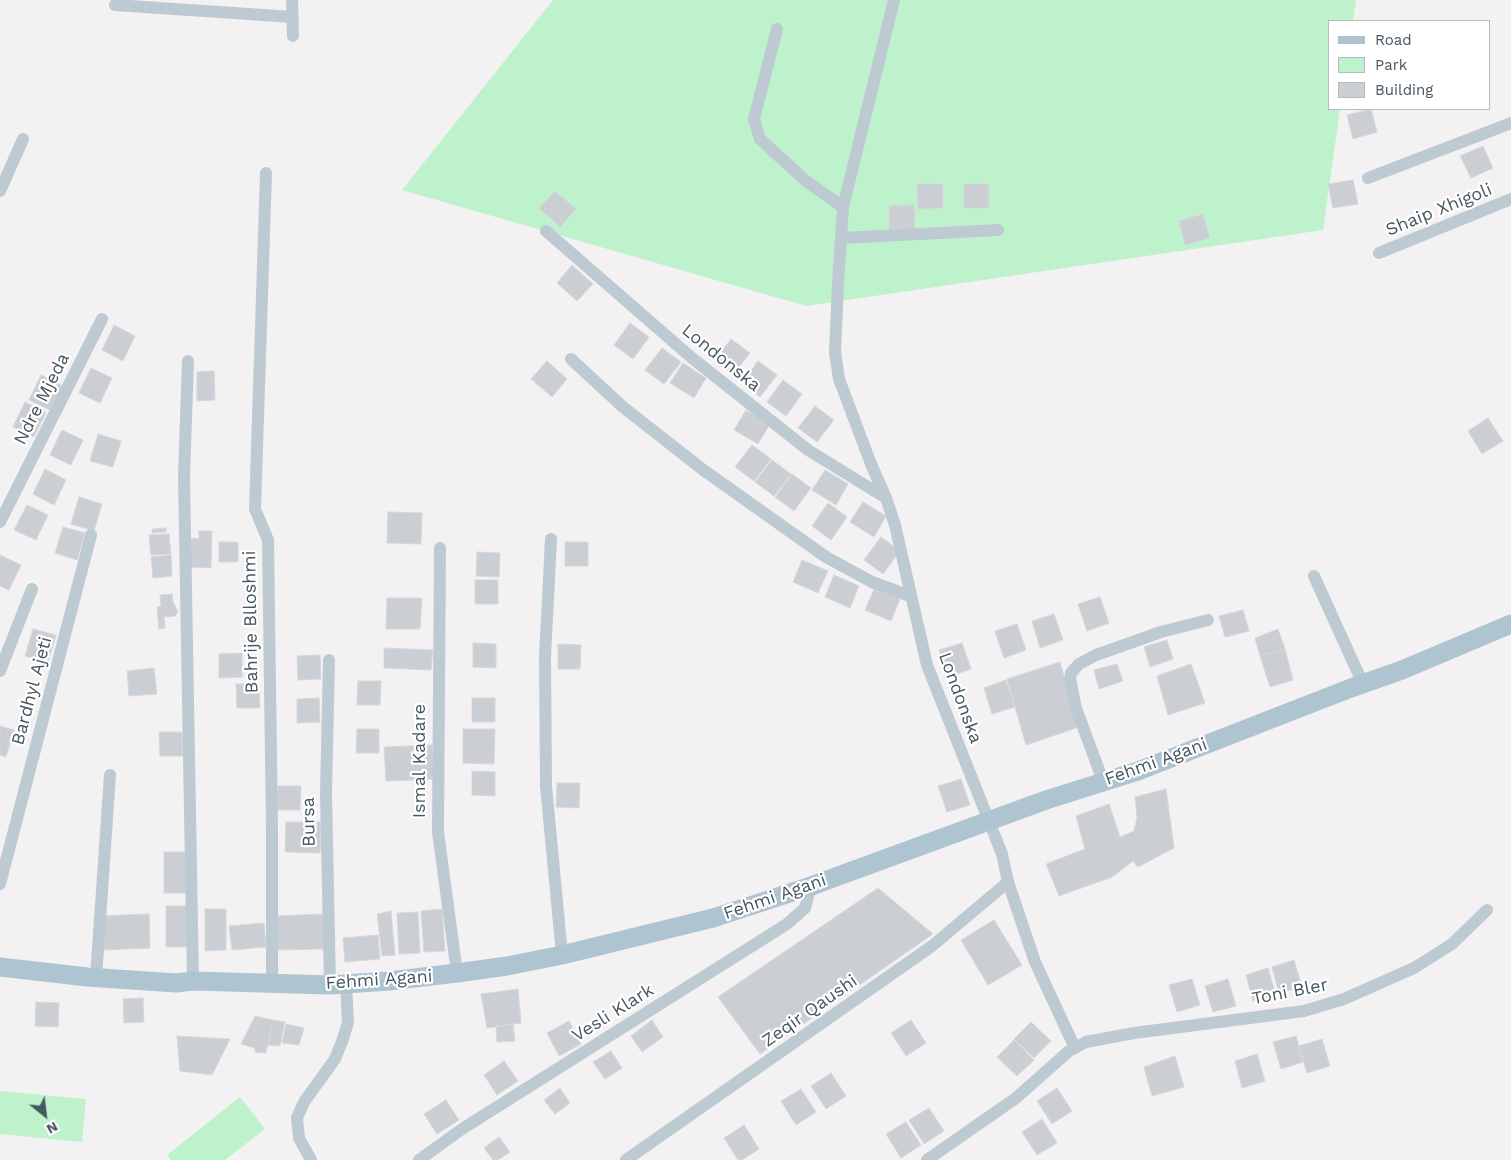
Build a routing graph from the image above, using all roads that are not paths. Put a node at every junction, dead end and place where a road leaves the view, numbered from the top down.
1 (292, 0) edge
2 (894, 0) edge
3 (115, 5) dead end
4 (293, 17) junction
5 (777, 29) dead end
6 (293, 36) dead end
7 (1511, 123) edge
8 (23, 139) dead end
9 (266, 173) dead end
10 (1368, 178) dead end
11 (0, 191) edge
12 (1511, 199) edge
13 (843, 207) junction
14 (998, 230) dead end
15 (546, 231) dead end
16 (841, 238) junction
17 (1380, 253) dead end
18 (102, 319) dead end
19 (571, 358) dead end
20 (188, 361) dead end
21 (886, 498) junction
22 (0, 522) edge
23 (91, 535) dead end
24 (551, 539) dead end
25 (440, 548) dead end
26 (1314, 576) dead end
27 (32, 589) dead end
28 (910, 596) junction
29 (1208, 620) dead end
30 (1511, 624) edge
31 (329, 660) dead end
32 (0, 671) edge
33 (1363, 684) junction
34 (110, 775) dead end
35 (1103, 781) junction
36 (989, 821) junction
37 (1008, 882) junction
38 (0, 884) edge
39 (811, 886) junction
40 (1487, 910) dead end
41 (562, 955) junction
42 (0, 967) edge
43 (457, 973) junction
44 (96, 977) junction
45 (193, 981) junction
46 (272, 984) junction
47 (338, 984) junction
48 (1076, 1048) junction
49 (311, 1160) edge
50 (419, 1160) edge
51 (626, 1160) edge
52 (927, 1160) edge

1 - 4 street
2 - 13 street, Londonska
3 - 4 street
4 - 6 street
5 - 13 street
7 - 10 street
8 - 11 street
9 - 46 street, Bahrije Blloshmi
12 - 17 street, Shaip Xhigoli
13 - 16 street, Londonska
14 - 16 street
15 - 21 street, Londonska
16 - 21 street, Londonska
18 - 22 street, Ndre Mjeda
19 - 28 street
20 - 45 street
21 - 28 street, Londonska
23 - 38 street, Bardhyl Ajeti
24 - 41 street
25 - 43 street, Ismal Kadare
26 - 33 street
27 - 32 street
28 - 36 street, Londonska
29 - 35 street
30 - 33 main road, Fehmi Agani
31 - 47 street, Bursa
33 - 35 main road, Fehmi Agani
34 - 44 street
35 - 36 main road, Fehmi Agani
36 - 37 street
36 - 39 main road, Fehmi Agani
37 - 48 street
37 - 51 street, Zeqir Qaushi
39 - 41 main road, Fehmi Agani
39 - 50 street, Vesli Klark
40 - 48 street, Toni Bler
41 - 43 main road, Fehmi Agani
42 - 44 main road, Fehmi Agani
43 - 47 main road, Fehmi Agani
44 - 45 main road, Fehmi Agani
45 - 46 main road, Fehmi Agani
46 - 47 main road, Fehmi Agani
47 - 49 street, Bursa
48 - 52 street, Toni Bler

